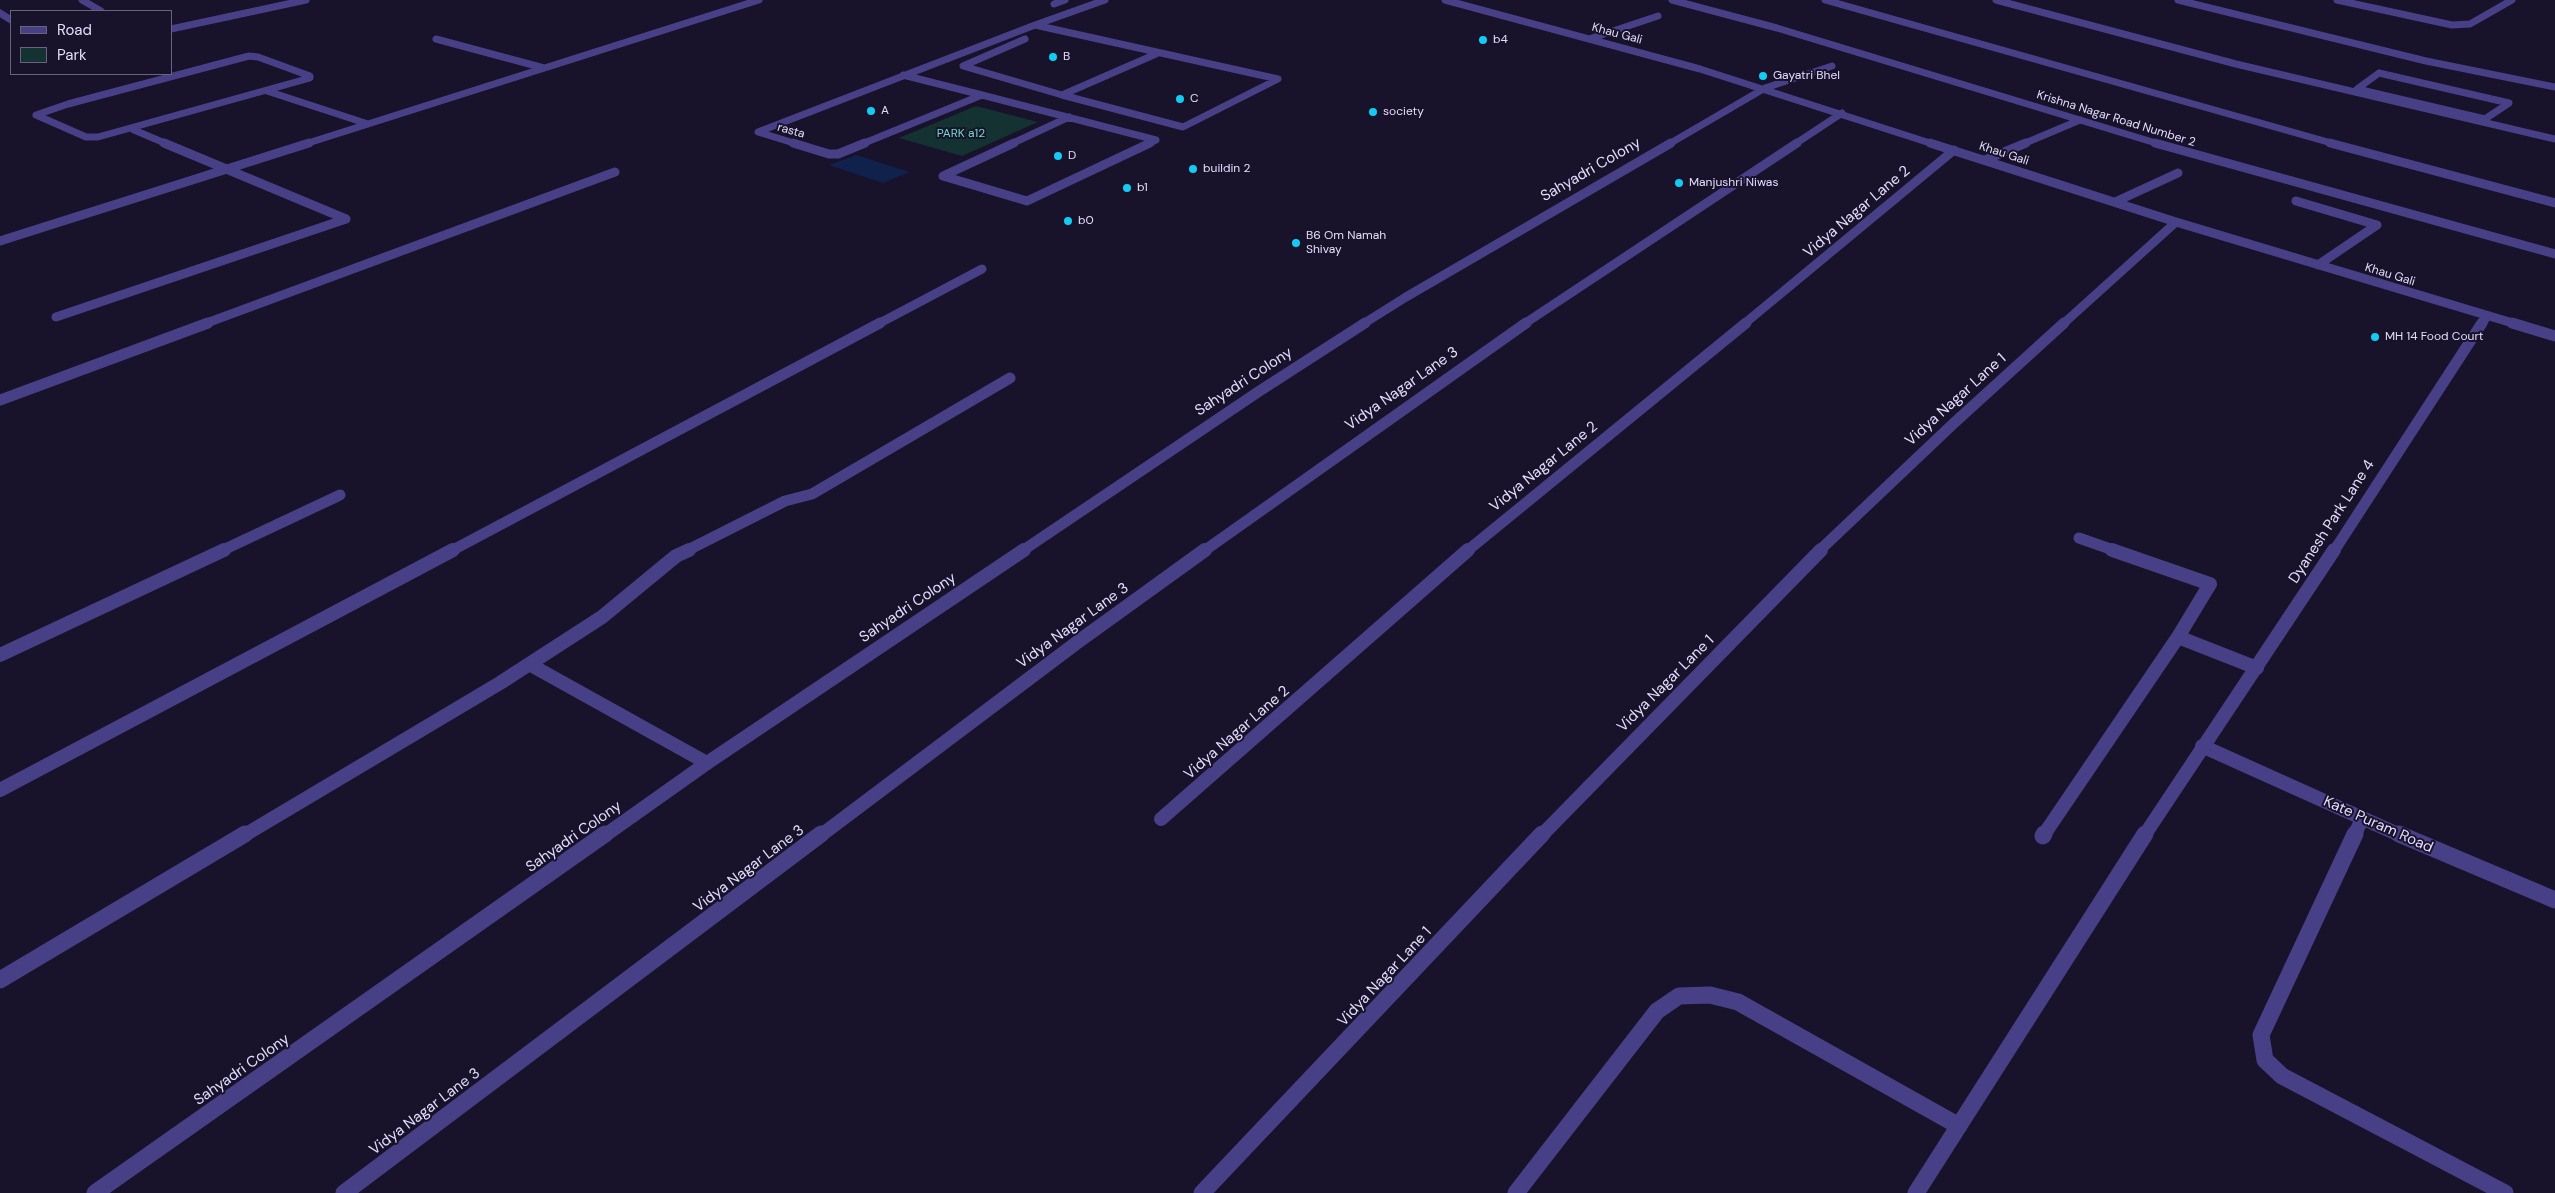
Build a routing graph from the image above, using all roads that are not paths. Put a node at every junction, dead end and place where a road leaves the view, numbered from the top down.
1 (82, 0) edge
2 (306, 0) edge
3 (758, 0) edge
4 (1065, 0) edge
5 (1105, 0) edge
6 (1445, 0) edge
7 (1672, 0) edge
8 (1826, 0) edge
9 (1996, 0) edge
10 (2178, 0) edge
11 (2337, 0) edge
12 (2512, 0) edge
13 (1054, 4) dead end
14 (99, 10) edge
15 (1658, 16) dead end
16 (1035, 25) junction
17 (172, 30) edge
18 (436, 39) dead end
19 (1026, 39) dead end
20 (1589, 39) junction
21 (1156, 54) junction
22 (1832, 66) dead end
23 (544, 68) junction
24 (903, 75) junction
25 (2555, 87) edge
26 (1765, 88) junction
27 (267, 91) junction
28 (982, 95) junction
29 (1062, 95) junction
30 (2420, 106) junction
31 (1842, 113) junction
32 (1069, 117) junction
33 (2080, 120) junction
34 (368, 124) junction
35 (134, 130) dead end
36 (2555, 139) edge
37 (1954, 150) junction
38 (1985, 160) junction
39 (229, 168) junction
40 (615, 172) dead end
41 (2178, 173) dead end
42 (2296, 201) dead end
43 (2115, 202) junction
44 (2555, 203) edge
45 (2176, 222) junction
46 (0, 241) edge
47 (2555, 254) edge
48 (2318, 265) junction
49 (982, 269) dead end
50 (2487, 316) junction
51 (56, 317) dead end
52 (2555, 336) edge
53 (1010, 378) dead end
54 (0, 400) edge
55 (340, 495) dead end
56 (2079, 538) dead end
57 (2178, 637) junction
58 (0, 655) edge
59 (529, 664) junction
60 (2257, 668) junction
61 (2202, 746) junction
62 (707, 763) junction
63 (0, 790) edge
64 (2362, 818) junction
65 (1162, 819) dead end
66 (2043, 836) dead end
67 (2554, 896) edge
68 (0, 980) edge
69 (1959, 1126) junction
70 (95, 1193) edge
71 (344, 1193) edge
72 (1202, 1193) edge
73 (1516, 1193) edge
74 (1916, 1193) edge
75 (2504, 1193) edge

1 - 14 street
2 - 17 street
3 - 23 street
4 - 13 street
5 - 16 street, rasta
6 - 20 street, Khau Gali
7 - 33 street, Krishna Nagar Road Number 2
8 - 44 street
9 - 30 street
10 - 25 street
11 - 12 street
15 - 20 street
16 - 21 street
16 - 24 street, rasta
18 - 23 street
19 - 29 street
20 - 26 street, Khau Gali
21 - 29 street
21 - 29 street
22 - 26 street, Sahyadri Colony
23 - 34 street
24 - 28 street
24 - 28 street, rasta
26 - 31 street, Khau Gali
26 - 62 street, Sahyadri Colony
27 - 27 street
27 - 34 street
28 - 32 street
30 - 30 street
30 - 36 street
31 - 37 street, Khau Gali
31 - 71 street, Vidya Nagar Lane 3
32 - 32 street
33 - 38 street
33 - 47 street, Krishna Nagar Road Number 2
34 - 39 street
35 - 39 street
37 - 38 street, Khau Gali
37 - 65 street, Vidya Nagar Lane 2
38 - 43 street, Khau Gali
39 - 46 street
39 - 51 street
40 - 54 street
41 - 43 street
42 - 48 street
43 - 45 street, Khau Gali
45 - 48 street, Khau Gali
45 - 72 street, Vidya Nagar Lane 1
48 - 50 street, Khau Gali
49 - 63 street
50 - 52 street, Khau Gali
50 - 60 street, Dyanesh Park Lane 4
53 - 59 street
55 - 58 street
56 - 57 street
57 - 60 street
57 - 66 street
59 - 62 street
59 - 68 street
60 - 61 street, Dyanesh Park Lane 4
61 - 64 street, Kate Puram Road
61 - 69 street, Dyanesh Park Lane 4
62 - 70 street, Sahyadri Colony
64 - 67 street, Kate Puram Road
64 - 75 street
69 - 73 street
69 - 74 street, Dyanesh Park Lane 4

